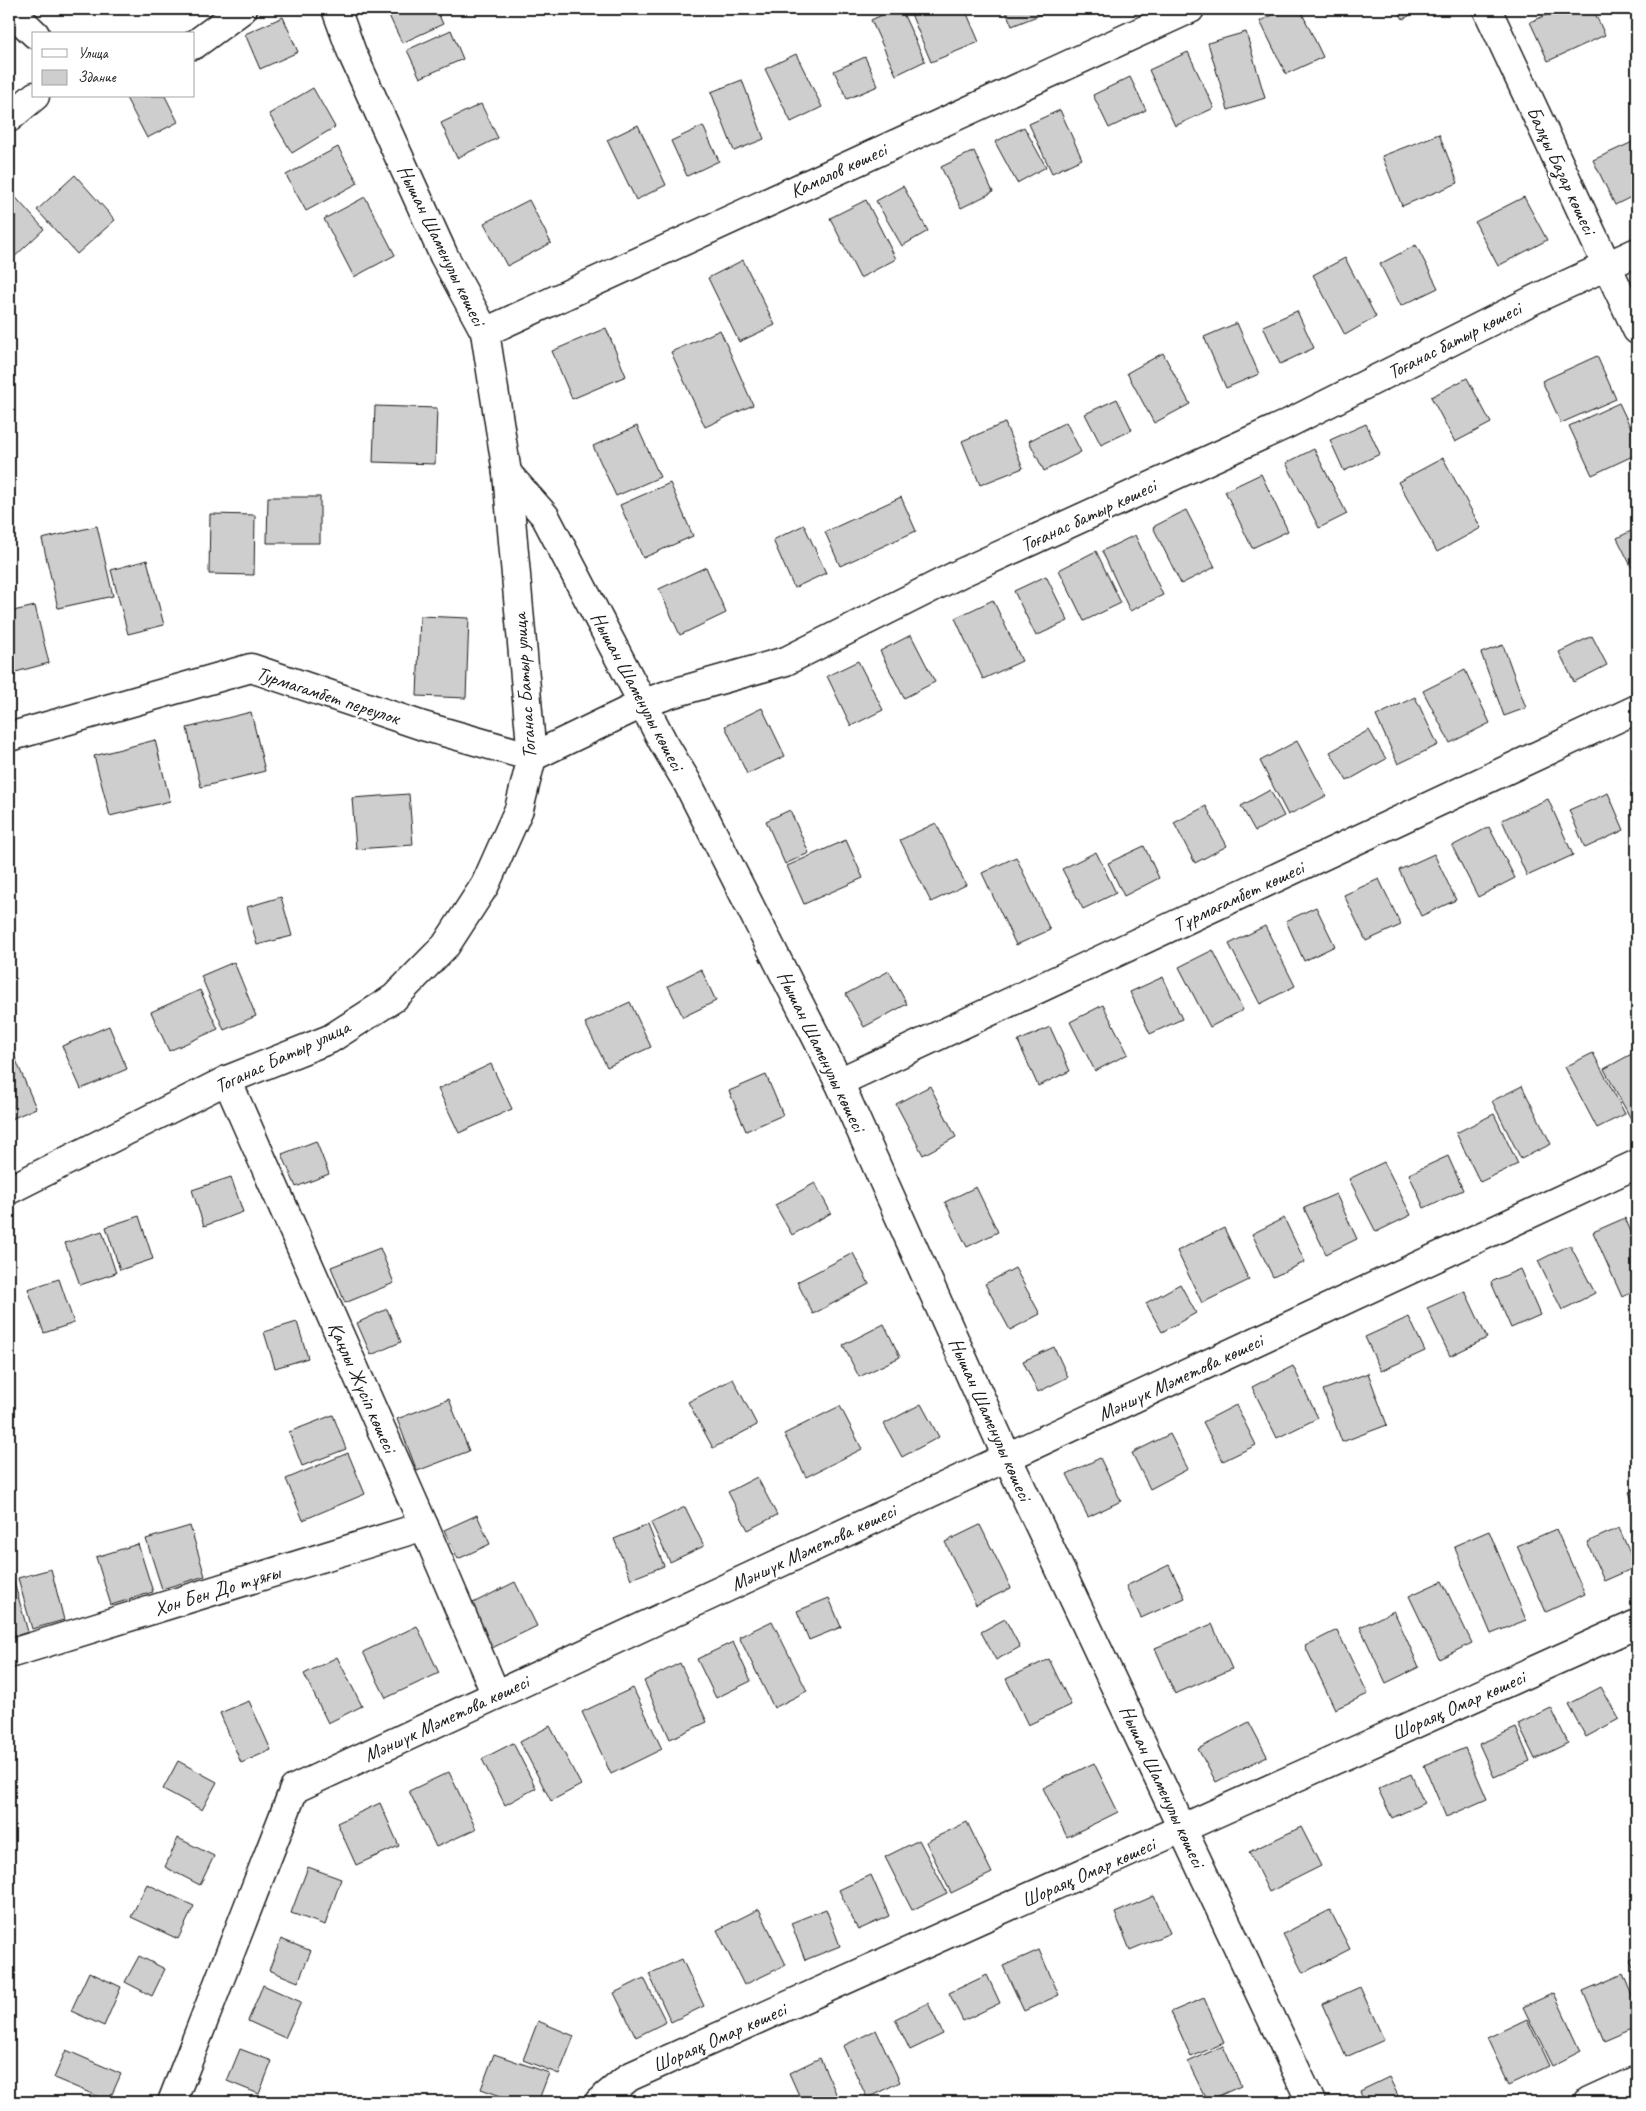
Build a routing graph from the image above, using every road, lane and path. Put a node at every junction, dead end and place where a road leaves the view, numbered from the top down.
1 (10, 9) edge
2 (243, 9) edge
3 (336, 9) edge
4 (1190, 9) edge
5 (1486, 9) edge
6 (33, 32) edge
7 (195, 44) edge
8 (33, 98) edge
9 (9, 118) edge
10 (1637, 252) edge
11 (1608, 267) junction
12 (1637, 330) edge
13 (486, 332) junction
14 (507, 473) junction
15 (644, 704) junction
16 (1637, 709) edge
17 (9, 737) edge
18 (532, 757) junction
19 (227, 1080) junction
20 (839, 1082) junction
21 (1637, 1164) edge
22 (9, 1190) edge
23 (1007, 1457) junction
24 (424, 1526) junction
25 (1637, 1624) edge
26 (9, 1654) edge
27 (496, 1695) junction
28 (1184, 1829) junction
29 (1637, 2080) edge
30 (172, 2102) edge
31 (599, 2102) edge
32 (1311, 2102) edge
33 (1589, 2102) edge

1 - 6 street
2 - 7 street
3 - 13 street, Нышан Шаменулы көшесі
4 - 13 street, Камалов көшесі
5 - 11 street, Балқы Базар көшесі
8 - 9 street
10 - 11 street, Тоғанас батыр көшесі
11 - 12 street, Балқы Базар көшесі
11 - 15 street, Тоғанас батыр көшесі
13 - 14 street, Нышан Шаменулы көшесі
14 - 15 street, Нышан Шаменулы көшесі
14 - 18 street, Тоганас Батыр улица
15 - 18 street, Тоғанас батыр көшесі
15 - 20 street, Нышан Шаменулы көшесі
16 - 20 street, Тұрмағамбет көшесі
17 - 18 street, Турмагамбет переулок
18 - 19 street, Тоганас Батыр улица
19 - 22 street, Тоганас Батыр улица
19 - 24 street, Қаңлы Жүсіп көшесі
20 - 23 street, Нышан Шаменулы көшесі
21 - 23 street, Мәншүк Мәметова көшесі
23 - 27 street, Мәншүк Мәметова көшесі
23 - 28 street, Нышан Шаменулы көшесі
24 - 26 street, Хон Бен До тұяғы
24 - 27 street, Қаңлы Жүсіп көшесі
25 - 28 street, Шораяқ Омар көшесі
27 - 30 street, Мәншүк Мәметова көшесі
28 - 31 street, Шораяқ Омар көшесі
28 - 32 street, Нышан Шаменулы көшесі
29 - 33 street

